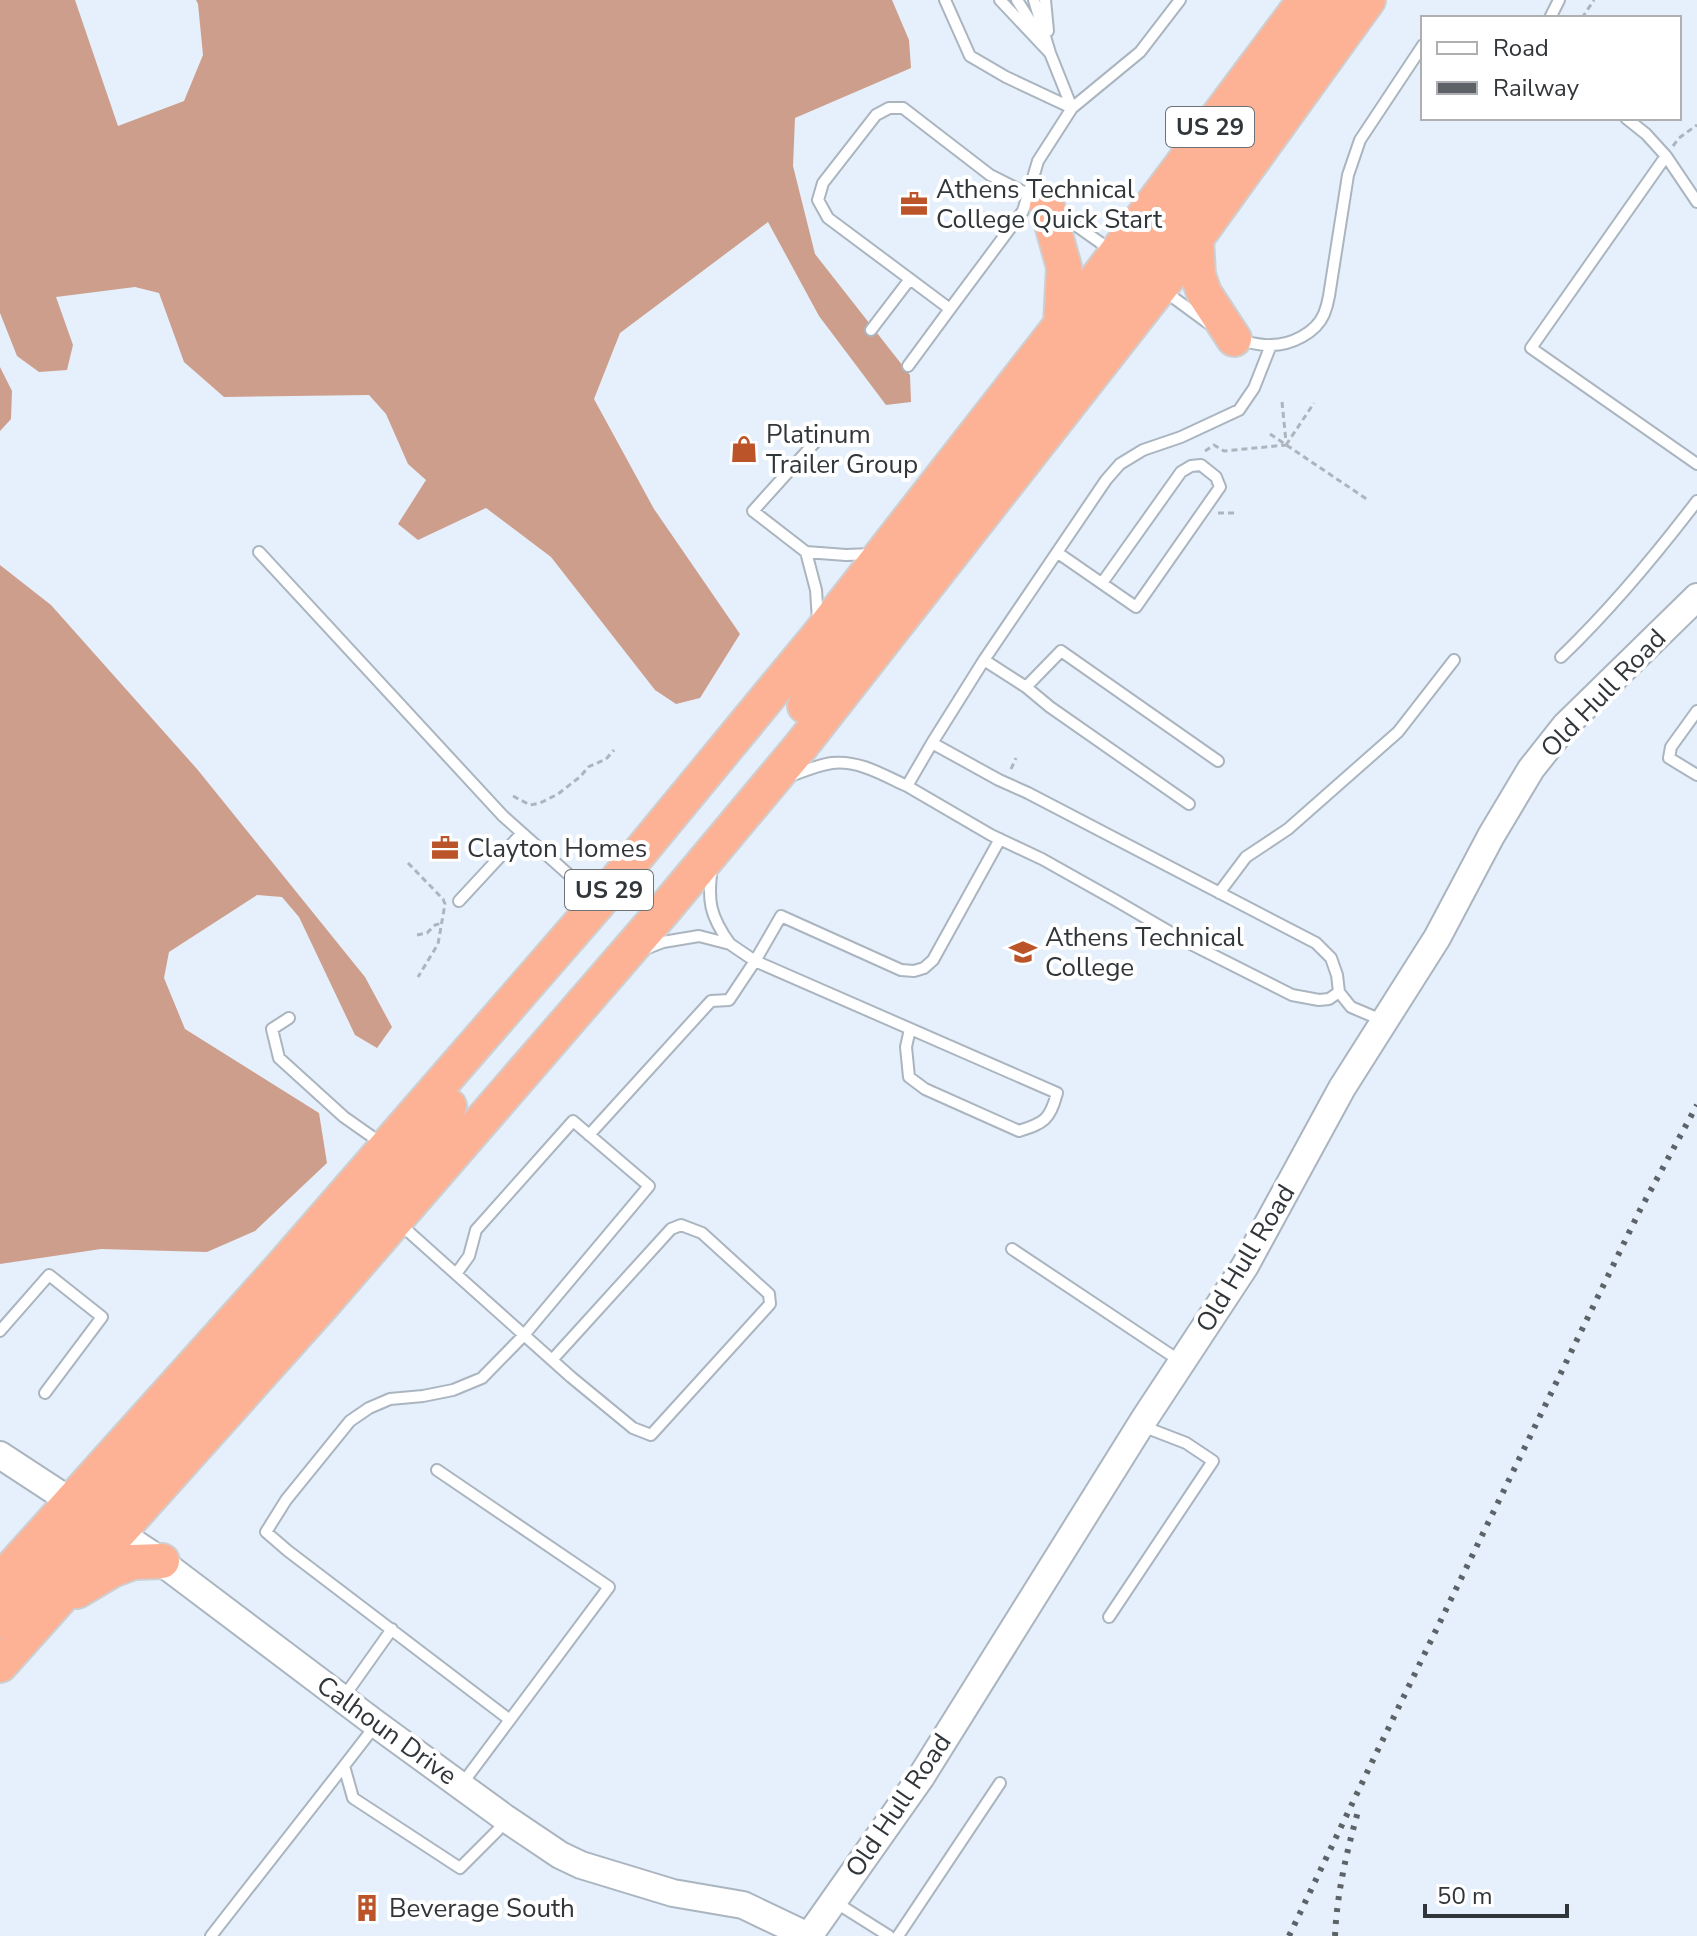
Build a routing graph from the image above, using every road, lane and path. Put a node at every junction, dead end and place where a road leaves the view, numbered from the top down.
1 (945, 0) edge
2 (1000, 0) edge
3 (1017, 0) edge
4 (1034, 0) edge
5 (1045, 0) edge
6 (1180, 0) edge
7 (1305, 0) edge
8 (1331, 0) edge
9 (1368, 0) edge
10 (1421, 48) edge
11 (1050, 53) junction
12 (1072, 108) junction
13 (1628, 120) edge
14 (1697, 125) edge
15 (1666, 156) junction
16 (1037, 200) junction
17 (1697, 202) edge
18 (1196, 240) junction
19 (1138, 270) junction
20 (910, 279) junction
21 (950, 309) junction
22 (1061, 325) junction
23 (871, 330) dead end
24 (1234, 339) junction
25 (1271, 345) junction
26 (908, 366) dead end
27 (1282, 402) dead end
28 (1314, 403) dead end
29 (1270, 434) dead end
30 (817, 440) dead end
31 (1214, 445) dead end
32 (1286, 445) junction
33 (1697, 464) edge
34 (1368, 500) dead end
35 (1697, 501) edge
36 (259, 552) dead end
37 (806, 552) junction
38 (1058, 553) junction
39 (882, 554) junction
40 (1102, 583) junction
41 (1697, 597) edge
42 (819, 635) junction
43 (1561, 657) dead end
44 (984, 660) junction
45 (1454, 660) dead end
46 (1026, 687) junction
47 (1697, 711) edge
48 (932, 743) junction
49 (614, 750) dead end
50 (1218, 761) dead end
51 (1697, 775) edge
52 (769, 784) junction
53 (907, 786) junction
54 (513, 796) dead end
55 (1189, 804) dead end
56 (745, 814) junction
57 (522, 833) junction
58 (1000, 839) junction
59 (715, 850) junction
60 (408, 863) dead end
61 (1219, 893) junction
62 (459, 901) dead end
63 (599, 902) junction
64 (443, 923) junction
65 (417, 935) dead end
66 (730, 944) junction
67 (623, 958) junction
68 (755, 961) junction
69 (418, 977) dead end
70 (1339, 992) junction
71 (500, 1015) junction
72 (289, 1018) dead end
73 (1385, 1022) junction
74 (910, 1029) junction
75 (589, 1135) junction
76 (386, 1147) junction
77 (395, 1220) junction
78 (1012, 1249) dead end
79 (456, 1274) junction
80 (0, 1331) edge
81 (524, 1335) junction
82 (552, 1360) junction
83 (1181, 1362) junction
84 (45, 1393) dead end
85 (1140, 1426) junction
86 (0, 1456) edge
87 (437, 1470) dead end
88 (95, 1516) junction
89 (162, 1561) junction
90 (0, 1581) edge
91 (53, 1605) junction
92 (1109, 1617) dead end
93 (0, 1621) edge
94 (392, 1629) junction
95 (0, 1665) edge
96 (343, 1698) junction
97 (510, 1720) junction
98 (376, 1724) junction
99 (344, 1766) junction
100 (1000, 1783) dead end
101 (461, 1785) junction
102 (505, 1818) junction
103 (834, 1901) junction
104 (211, 1936) edge
105 (808, 1936) edge
106 (889, 1936) edge
107 (898, 1936) edge

1 - 12 lane
2 - 11 lane
3 - 11 lane
4 - 11 lane
5 - 11 lane
6 - 12 lane
7 - 19 highway, US 29
8 - 19 highway
9 - 18 highway, US 29
10 - 25 lane
11 - 12 lane
12 - 16 lane
13 - 15 lane
14 - 15 path
15 - 17 lane
15 - 33 lane
16 - 19 lane
16 - 20 lane
16 - 21 lane
16 - 22 highway
18 - 19 highway, US 29
18 - 24 highway
19 - 22 highway, US 29
19 - 24 lane
19 - 52 highway, US 29
19 - 56 highway
20 - 21 lane
20 - 23 lane
21 - 26 lane
22 - 39 highway, US 29
24 - 25 lane
25 - 38 lane
27 - 32 path
28 - 32 path
29 - 32 path
30 - 37 lane
31 - 32 path
32 - 34 path
35 - 43 lane
36 - 57 lane
37 - 39 lane
37 - 42 lane
38 - 40 lane
38 - 44 lane
39 - 42 highway, US 29
40 - 40 lane
41 - 73 main road, Old Hull Road
42 - 63 highway, US 29
44 - 46 lane
44 - 48 lane
45 - 61 lane
46 - 50 lane
46 - 55 lane
47 - 51 lane
48 - 53 lane
48 - 61 lane
49 - 54 path
52 - 53 lane
52 - 56 highway, US 29
53 - 58 lane
56 - 59 highway, US 29
57 - 62 lane
57 - 63 lane
58 - 68 lane
58 - 70 lane
59 - 66 lane
59 - 67 highway, US 29
60 - 64 path
61 - 70 lane
63 - 71 highway, US 29
64 - 65 path
64 - 69 path
66 - 67 lane
66 - 68 lane
67 - 77 highway, US 29
68 - 74 lane
68 - 75 lane
70 - 73 lane
71 - 76 highway, US 29
71 - 88 highway
72 - 76 lane
73 - 83 main road, Old Hull Road
74 - 74 lane
75 - 79 lane
75 - 81 lane
76 - 88 highway, US 29
77 - 79 lane
77 - 88 highway, US 29
78 - 83 lane
79 - 81 lane
80 - 84 lane
81 - 82 lane
81 - 94 lane
82 - 82 lane
83 - 85 main road, Old Hull Road
85 - 92 lane
85 - 103 main road, Old Hull Road
86 - 88 main road, Calhoun Drive
87 - 97 lane
88 - 89 main road, Calhoun Drive
88 - 90 highway, US 29
88 - 91 highway, US 29
88 - 93 highway
89 - 91 highway
89 - 96 main road, Calhoun Drive
91 - 95 highway, US 29
94 - 96 lane
94 - 97 lane
96 - 98 main road, Calhoun Drive
97 - 101 lane
98 - 99 lane
98 - 101 main road, Calhoun Drive
99 - 102 lane
99 - 104 lane
100 - 107 lane
101 - 102 main road, Calhoun Drive
102 - 105 main road, Calhoun Drive
103 - 105 main road, Old Hull Road
103 - 106 lane

